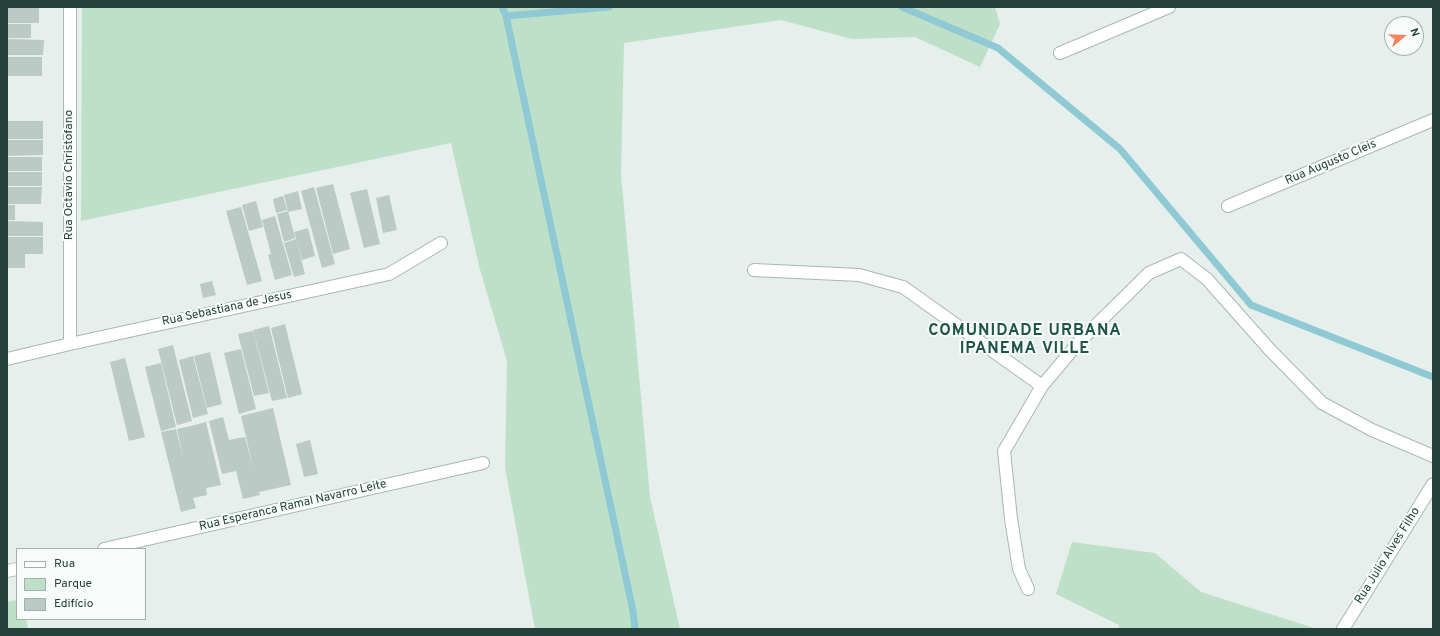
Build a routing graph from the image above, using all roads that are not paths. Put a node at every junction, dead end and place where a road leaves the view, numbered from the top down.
1 (70, 7) edge
2 (1169, 7) edge
3 (1060, 53) dead end
4 (1433, 120) edge
5 (1228, 206) dead end
6 (441, 243) dead end
7 (754, 270) dead end
8 (70, 344) junction
9 (7, 359) edge
10 (1042, 386) junction
11 (1433, 456) edge
12 (483, 463) dead end
13 (1433, 484) edge
14 (108, 548) edge
15 (1028, 589) dead end
16 (1343, 629) edge

1 - 8 street, Rua Octavio Christofano
2 - 3 street
4 - 5 street, Rua Augusto Cleis
6 - 8 street, Rua Sebastiana de Jesus
7 - 10 street
8 - 9 street, Rua Sebastiana de Jesus
10 - 11 street
10 - 15 street
12 - 14 street, Rua Esperanca Ramal Navarro Leite
13 - 16 street, Rua Julio Alves Filho

